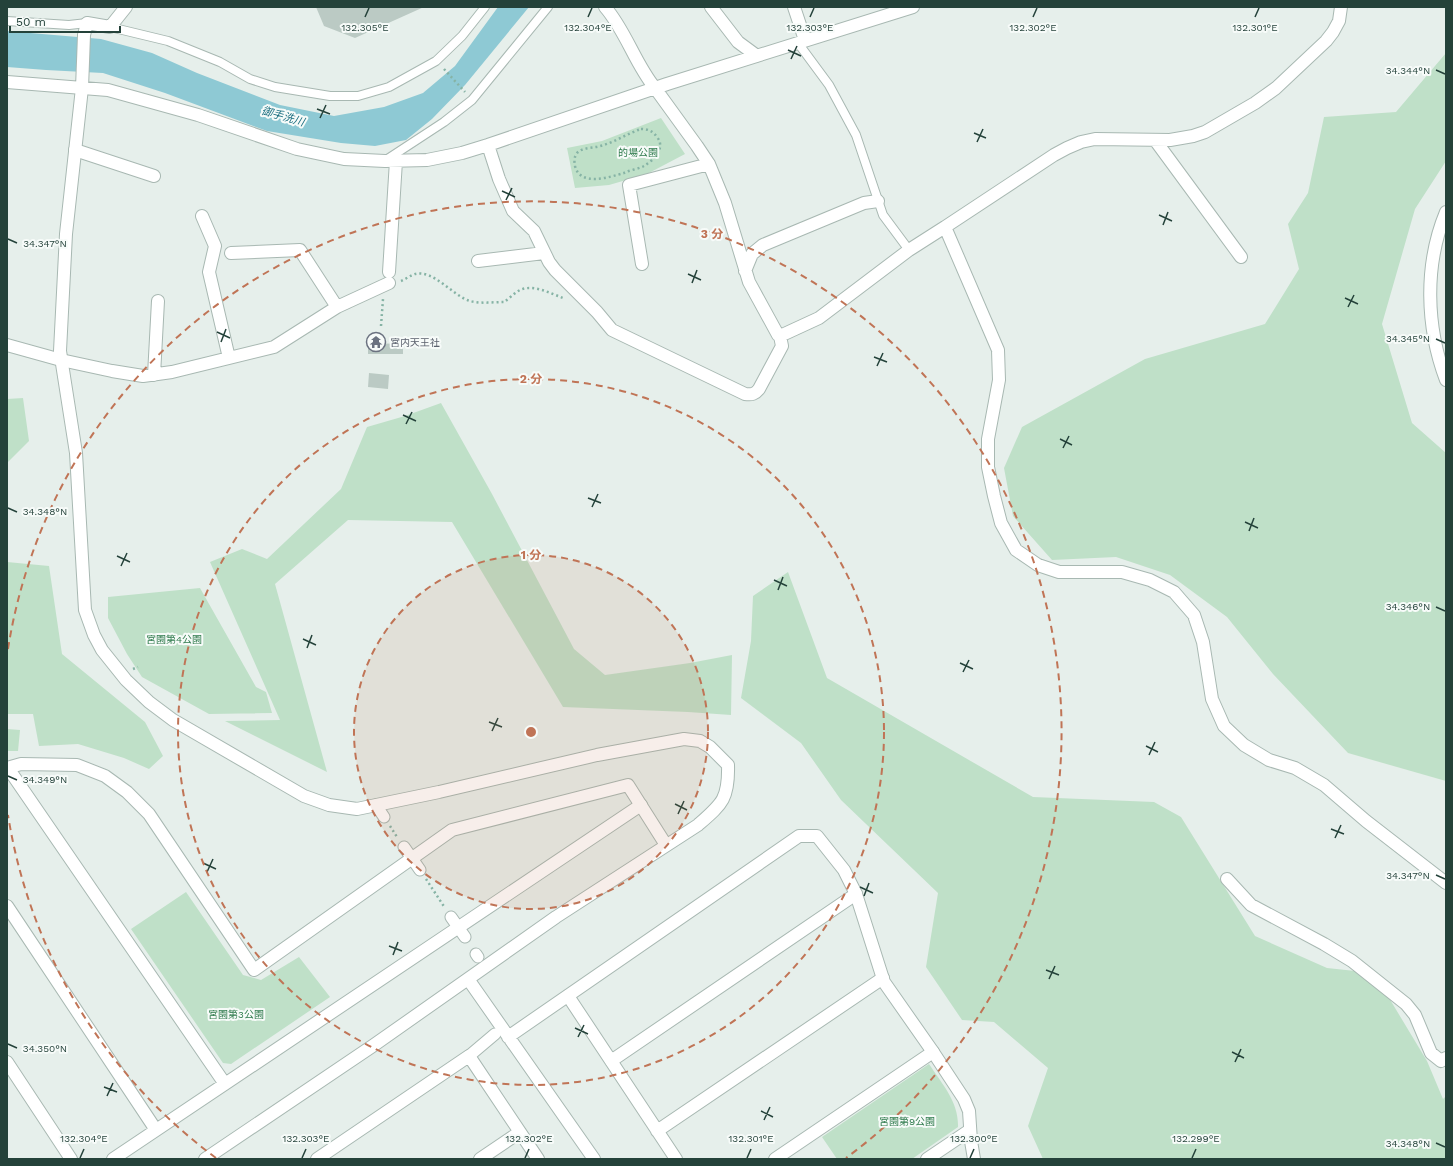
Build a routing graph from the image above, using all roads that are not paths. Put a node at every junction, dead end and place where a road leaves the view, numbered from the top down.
1 (126, 7) edge
2 (485, 7) edge
3 (548, 7) edge
4 (605, 7) edge
5 (711, 7) edge
6 (794, 7) edge
7 (912, 7) edge
8 (1341, 7) edge
9 (876, 12) edge
10 (7, 21) edge
11 (110, 27) junction
12 (86, 29) junction
13 (801, 42) junction
14 (756, 56) junction
15 (7, 82) edge
16 (82, 82) junction
17 (655, 88) junction
18 (1155, 140) junction
19 (488, 145) junction
20 (75, 150) junction
21 (391, 161) junction
22 (708, 164) junction
23 (154, 176) dead end
24 (878, 201) junction
25 (1446, 212) edge
26 (202, 216) dead end
27 (945, 227) junction
28 (909, 250) junction
29 (231, 253) dead end
30 (544, 253) junction
31 (1240, 257) dead end
32 (478, 261) dead end
33 (642, 264) dead end
34 (745, 272) junction
35 (158, 301) dead end
36 (337, 307) junction
37 (780, 336) junction
38 (7, 345) edge
39 (228, 358) junction
40 (61, 360) junction
41 (154, 375) junction
42 (1446, 380) edge
43 (7, 768) edge
44 (376, 805) junction
45 (641, 805) junction
46 (384, 817) road end
47 (666, 845) junction
48 (404, 847) road end
49 (412, 859) junction
50 (420, 870) road end
51 (1227, 879) dead end
52 (1446, 883) edge
53 (856, 894) junction
54 (7, 906) edge
55 (451, 917) road end
56 (461, 932) junction
57 (883, 978) junction
58 (468, 979) junction
59 (568, 996) junction
60 (495, 1034) dead end
61 (508, 1036) junction
62 (933, 1052) junction
63 (469, 1056) junction
64 (1446, 1058) edge
65 (610, 1061) junction
66 (7, 1062) edge
67 (225, 1084) junction
68 (156, 1130) junction
69 (970, 1130) junction
70 (657, 1131) junction
71 (520, 1132) junction
72 (71, 1159) edge
73 (113, 1159) edge
74 (205, 1159) edge
75 (317, 1159) edge
76 (480, 1159) edge
77 (538, 1159) edge
78 (594, 1159) edge
79 (676, 1159) edge
80 (775, 1159) edge
81 (926, 1159) edge
82 (974, 1159) edge

1 - 11 street
2 - 11 lane
3 - 21 lane
4 - 17 street
5 - 14 street
6 - 13 street
7 - 9 street
8 - 18 street
9 - 13 street
10 - 12 lane
11 - 12 street
12 - 16 street
13 - 14 street
13 - 24 lane
14 - 17 street
15 - 16 street
16 - 20 street
16 - 21 street
17 - 19 street
17 - 22 street
18 - 27 street
18 - 31 street
19 - 21 street
19 - 30 street
20 - 23 street
20 - 40 street
21 - 36 street
22 - 33 street
22 - 34 street
24 - 28 lane
24 - 34 street
25 - 42 street
26 - 39 street
27 - 28 street
27 - 52 street
28 - 37 street
29 - 36 street
30 - 32 street
30 - 37 street
34 - 37 street
35 - 41 street
36 - 39 street
38 - 40 street
39 - 41 street
40 - 41 street
40 - 44 street
43 - 49 street
43 - 67 street
44 - 46 street
44 - 47 street
45 - 47 street
45 - 49 street
45 - 56 street
47 - 58 street
48 - 49 street
49 - 50 street
51 - 64 street
53 - 57 street
53 - 59 street
53 - 65 street
54 - 68 street
55 - 56 street
56 - 67 street
57 - 62 street
57 - 70 street
58 - 61 street
58 - 74 street
59 - 61 street
59 - 65 street
60 - 63 street
61 - 78 street
62 - 69 street
62 - 80 street
63 - 71 street
63 - 75 street
65 - 70 street
66 - 72 street
67 - 68 street
68 - 73 street
69 - 81 street
69 - 82 street
70 - 79 street
71 - 76 street
71 - 77 street

